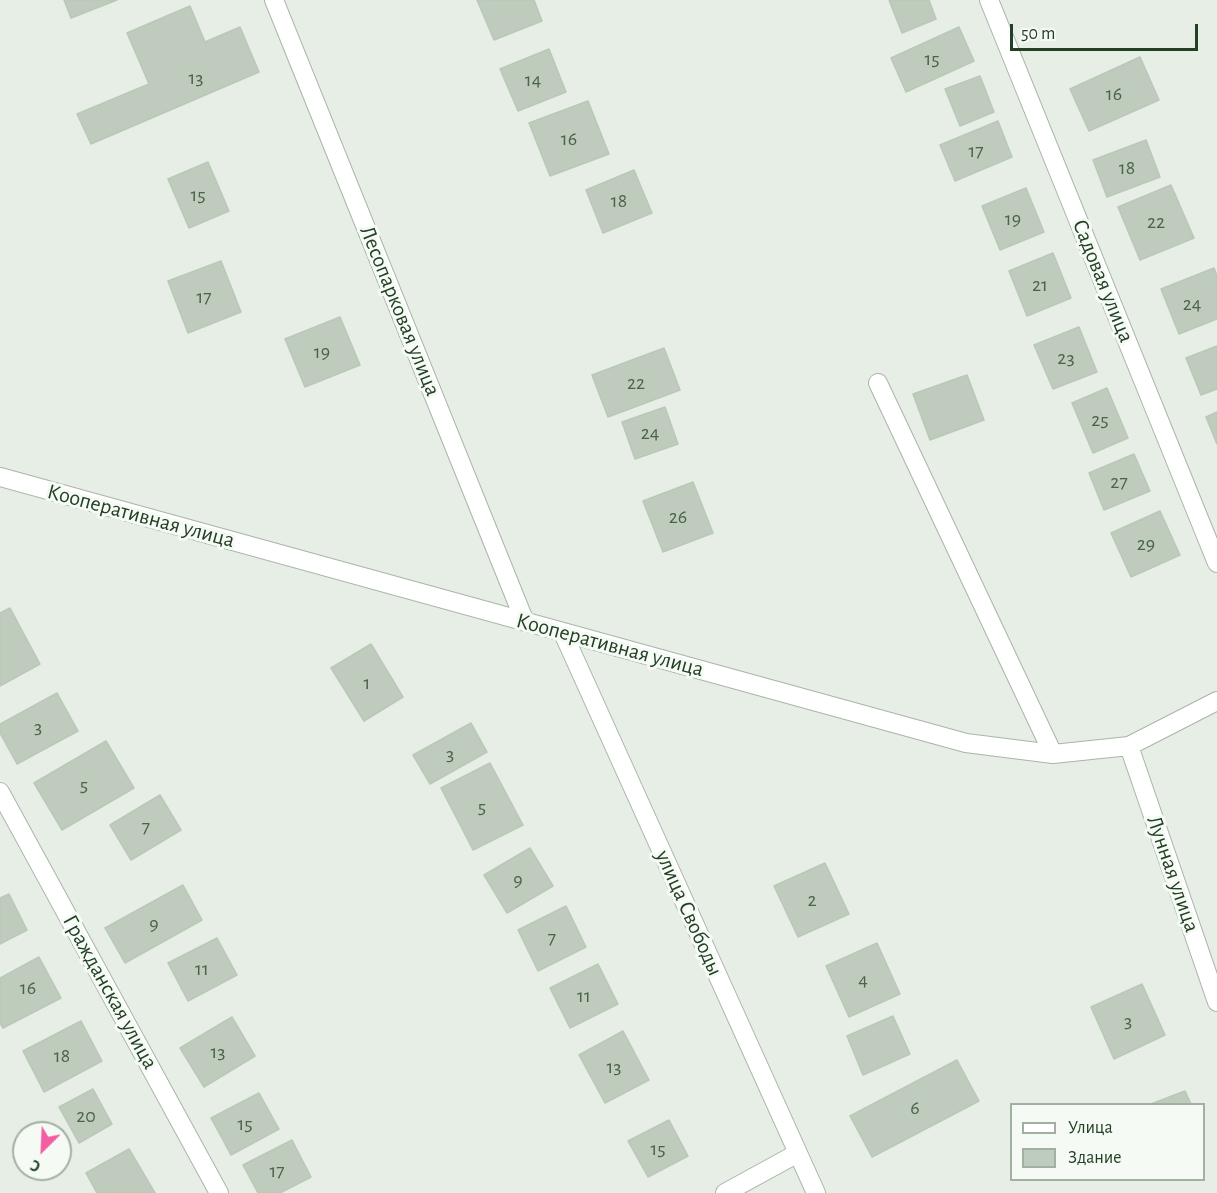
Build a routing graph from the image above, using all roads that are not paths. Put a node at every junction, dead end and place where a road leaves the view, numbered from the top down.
1 (274, 0) edge
2 (989, 0) edge
3 (878, 383) dead end
4 (0, 477) edge
5 (1217, 563) edge
6 (525, 622) junction
7 (563, 633) junction
8 (1217, 701) edge
9 (1129, 746) junction
10 (1053, 754) junction
11 (0, 792) edge
12 (1217, 1002) edge
13 (798, 1153) junction
14 (219, 1193) edge
15 (725, 1193) edge
16 (816, 1193) edge

1 - 6 street, Лесопарковая улица
2 - 5 street, Садовая улица
3 - 10 street
4 - 6 street, Кооперативная улица
6 - 7 street, Кооперативная улица
7 - 10 street, Кооперативная улица
7 - 13 street, улица Свободы
8 - 9 street, Кооперативная улица
9 - 10 street, Кооперативная улица
9 - 12 street, Лунная улица
11 - 14 street, Гражданская улица
13 - 15 street
13 - 16 street, улица Свободы

